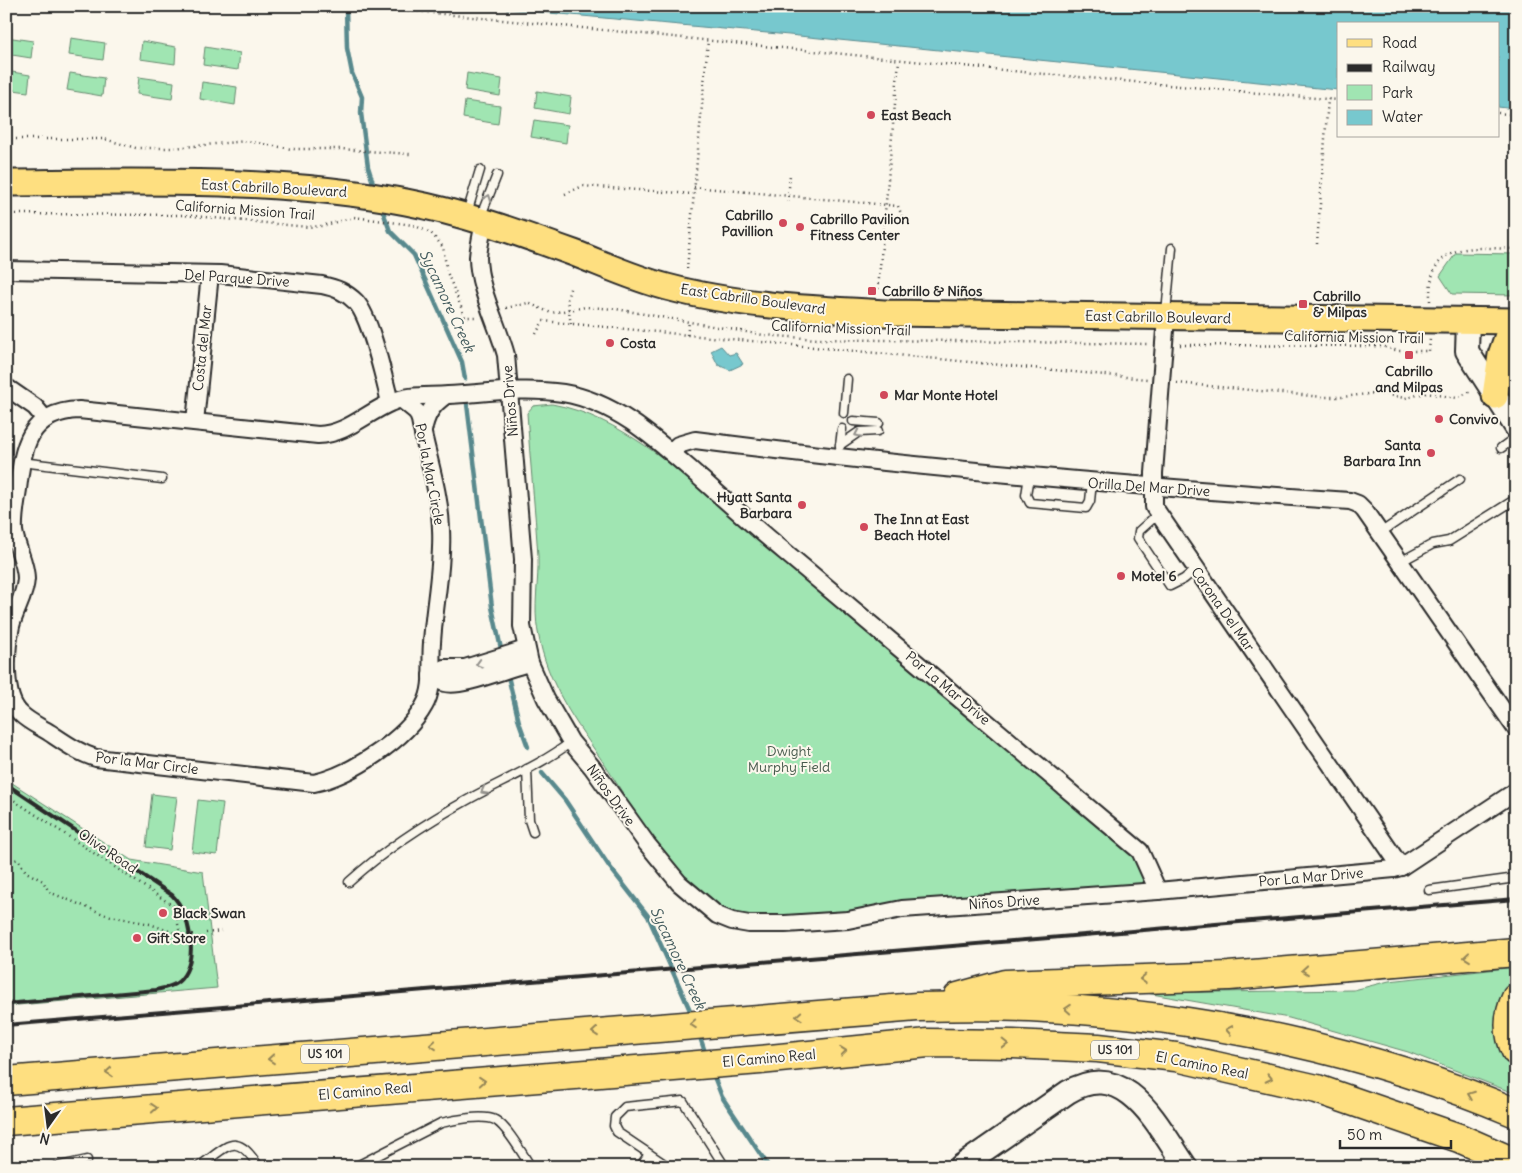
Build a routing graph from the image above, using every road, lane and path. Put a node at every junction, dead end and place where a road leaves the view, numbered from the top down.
1 (364, 6) edge
2 (708, 40) junction
3 (899, 60) junction
4 (1328, 99) junction
5 (1337, 100) edge
6 (1500, 114) edge
7 (1516, 115) edge
8 (6, 139) edge
9 (410, 154) dead end
10 (480, 170) dead end
11 (790, 174) dead end
12 (497, 175) dead end
13 (6, 182) edge
14 (694, 187) junction
15 (564, 194) dead end
16 (693, 194) junction
17 (789, 196) junction
18 (788, 202) dead end
19 (885, 204) junction
20 (410, 213) junction
21 (6, 214) edge
22 (902, 216) dead end
23 (476, 219) junction
24 (1317, 244) dead end
25 (1172, 248) dead end
26 (1516, 249) edge
27 (687, 269) dead end
28 (6, 270) edge
29 (210, 274) junction
30 (571, 285) dead end
31 (878, 289) dead end
32 (1430, 298) dead end
33 (505, 308) dead end
34 (568, 312) junction
35 (480, 317) dead end
36 (1166, 317) junction
37 (1468, 320) junction
38 (1514, 321) edge
39 (689, 322) junction
40 (570, 324) junction
41 (536, 334) dead end
42 (687, 335) junction
43 (1430, 341) dead end
44 (1153, 344) dead end
45 (1180, 344) dead end
46 (847, 379) dead end
47 (1148, 379) dead end
48 (1177, 383) dead end
49 (6, 387) edge
50 (510, 390) junction
51 (1467, 392) dead end
52 (446, 396) junction
53 (1495, 396) junction
54 (396, 400) junction
55 (844, 412) dead end
56 (45, 420) junction
57 (854, 421) dead end
58 (195, 422) junction
59 (1516, 427) edge
60 (842, 428) dead end
61 (423, 434) junction
62 (1516, 437) edge
63 (1501, 448) dead end
64 (671, 452) junction
65 (839, 452) junction
66 (21, 462) junction
67 (1029, 476) junction
68 (162, 479) dead end
69 (1460, 479) dead end
70 (1092, 482) junction
71 (1154, 487) junction
72 (1516, 499) edge
73 (1158, 514) junction
74 (1380, 533) junction
75 (1400, 562) junction
76 (1196, 569) junction
77 (528, 656) junction
78 (430, 676) junction
79 (1516, 729) edge
80 (571, 742) junction
81 (527, 769) junction
82 (1516, 791) edge
83 (6, 795) edge
84 (533, 832) dead end
85 (6, 863) edge
86 (1401, 867) junction
87 (1516, 878) edge
88 (349, 882) dead end
89 (1429, 890) dead end
90 (1158, 891) junction
91 (221, 931) dead end
92 (206, 933) dead end
93 (194, 934) dead end
94 (180, 935) junction
95 (1516, 952) edge
96 (1516, 998) edge
97 (917, 1007) junction
98 (1516, 1050) edge
99 (6, 1081) edge
100 (1516, 1113) edge
101 (53, 1117) junction
102 (6, 1121) edge
103 (6, 1137) edge
104 (1459, 1138) junction
105 (649, 1154) junction
106 (87, 1160) dead end
107 (1516, 1163) edge
108 (55, 1167) edge
109 (198, 1167) edge
110 (259, 1167) edge
111 (355, 1167) edge
112 (531, 1167) edge
113 (640, 1167) edge
114 (669, 1167) edge
115 (725, 1167) edge
116 (960, 1167) edge
117 (1186, 1167) edge
118 (1490, 1167) edge

1 - 2 path
2 - 3 path
2 - 14 path
3 - 4 path
3 - 19 path
4 - 5 path
4 - 24 path
6 - 7 path
8 - 9 path
10 - 23 lane
11 - 17 path
23 -> 12 lane
13 - 20 main road, East Cabrillo Boulevard
14 - 16 path
14 - 17 path
15 - 16 path
16 - 27 path
17 - 18 path
17 - 19 path
19 - 22 path
19 - 31 path
20 - 21 path, California Mission Trail
20 - 23 main road, East Cabrillo Boulevard
20 - 35 path, California Mission Trail
23 - 36 main road, East Cabrillo Boulevard
23 - 50 street, Niños Drive
25 - 36 lane
26 - 32 path
28 - 29 street, Del Parque Drive
29 - 54 street, Del Parque Drive
29 - 58 street, Costa del Mar
30 - 34 path
33 - 34 path, California Mission Trail
34 - 39 path, California Mission Trail
34 - 40 path
36 - 37 main road, East Cabrillo Boulevard
36 - 71 street, Corona Del Mar
37 - 38 main road, East Cabrillo Boulevard
37 - 53 street
38 - 53 main road
39 - 42 path
39 - 44 path, California Mission Trail
40 - 41 path
40 - 42 path
42 - 47 path
43 - 45 path, California Mission Trail
46 - 55 lane
48 - 51 path
49 - 56 street
50 - 52 street, Por la Mar Circle
50 - 64 street, Por La Mar Drive
50 - 77 street, Niños Drive
52 - 54 street, Por la Mar Circle
52 - 61 street
53 - 59 street
54 - 58 street, Por la Mar Circle
54 - 61 street, Por la Mar Circle
56 - 58 street, Por la Mar Circle
56 - 66 street, Por la Mar Circle
57 -> 65 lane
60 - 65 lane
61 - 78 street, Por la Mar Circle
62 - 63 lane
64 - 65 street, Orilla Del Mar Drive
64 - 90 street, Por La Mar Drive
65 - 67 street, Orilla Del Mar Drive
66 - 68 lane
66 - 78 street, Por la Mar Circle
67 - 70 street, Orilla Del Mar Drive
67 - 70 lane
69 - 74 lane
70 - 71 street, Orilla Del Mar Drive
71 - 73 street, Corona Del Mar
71 - 74 street, Orilla Del Mar Drive
72 - 75 lane
73 - 76 street, Corona Del Mar
73 - 76 lane
74 - 75 street, Orilla Del Mar Drive
75 - 79 street, Orilla Del Mar Drive
76 - 86 street, Corona Del Mar
77 - 78 street
77 - 80 street, Niños Drive
80 - 81 lane
80 - 90 street, Niños Drive
81 - 84 lane
81 -> 88 lane
82 - 86 street
83 - 94 path, Olive Road
85 - 94 path
86 - 90 street, Por La Mar Drive
87 - 89 lane
91 - 92 path
93 - 94 path
95 -> 97 highway
96 - 98 highway
97 -> 99 highway, US 101
100 -> 97 highway, US 101
101 - 102 highway, El Camino Real / US 101
101 - 103 highway
101 -> 104 highway, El Camino Real / US 101
104 - 107 highway, El Camino Real / US 101
104 - 118 highway
105 - 113 lane
105 - 114 lane
105 - 115 lane
106 - 108 lane
109 - 110 lane
111 - 112 lane
116 - 117 street

